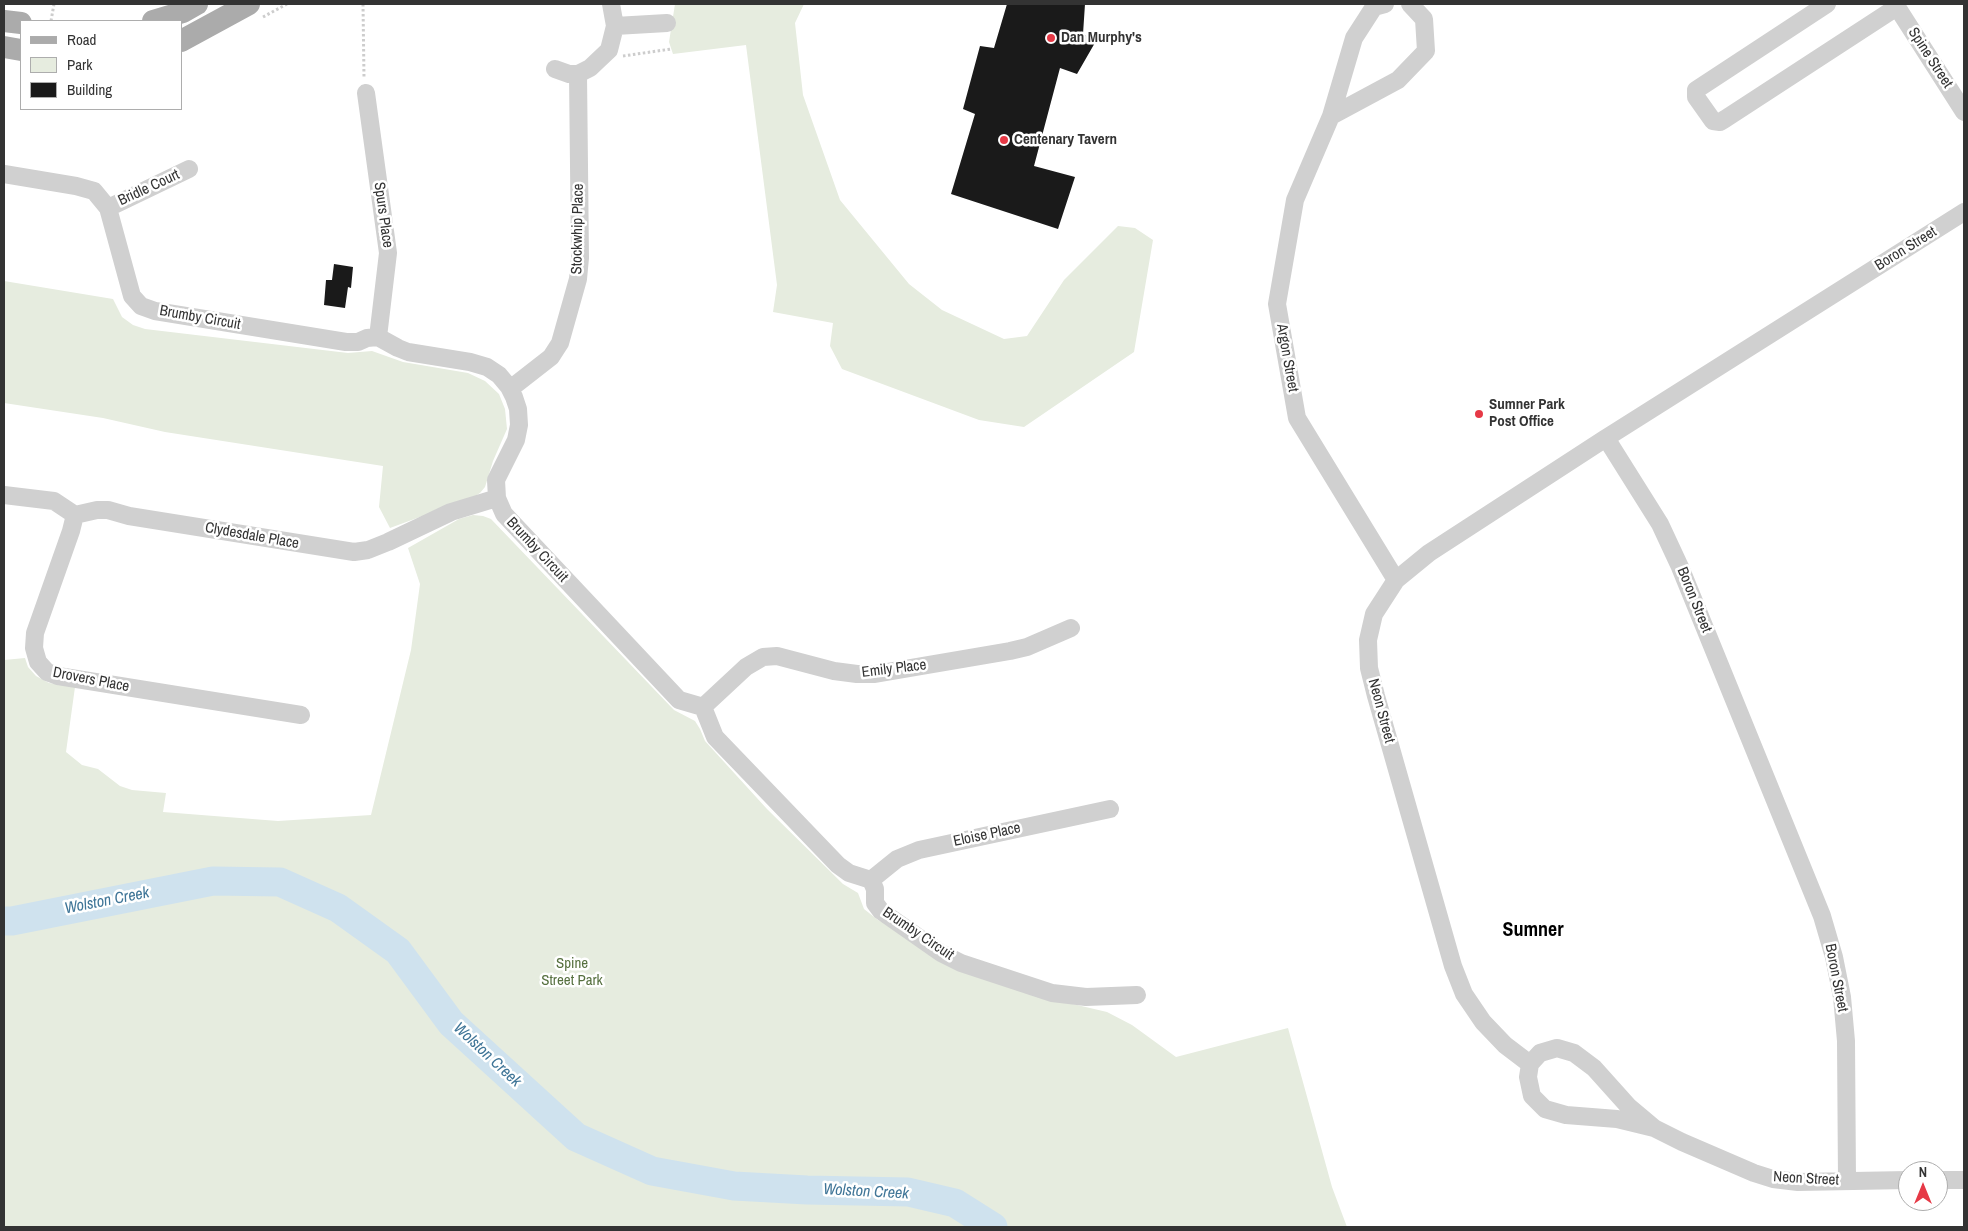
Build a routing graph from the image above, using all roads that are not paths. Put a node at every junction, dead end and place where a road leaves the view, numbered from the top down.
1 (197, 4) edge
2 (249, 4) edge
3 (611, 4) edge
4 (1385, 4) edge
5 (1410, 4) edge
6 (1827, 4) edge
7 (1896, 6) edge
8 (156, 20) edge
9 (4, 21) edge
10 (667, 23) dead end
11 (20, 24) edge
12 (615, 26) junction
13 (182, 40) edge
14 (4, 47) edge
15 (20, 50) edge
16 (555, 70) dead end
17 (578, 74) junction
18 (366, 92) road end
19 (1964, 112) edge
20 (1331, 116) junction
21 (189, 169) dead end
22 (4, 174) edge
23 (108, 208) junction
24 (1964, 212) edge
25 (378, 337) junction
26 (510, 389) junction
27 (1606, 438) junction
28 (4, 495) edge
29 (496, 498) junction
30 (74, 515) junction
31 (1396, 580) junction
32 (1070, 628) dead end
33 (703, 707) junction
34 (301, 715) dead end
35 (1110, 809) dead end
36 (871, 880) junction
37 (1138, 995) dead end
38 (1530, 1064) junction
39 (1654, 1128) junction
40 (1847, 1180) junction
41 (1898, 1180) edge
42 (1948, 1180) edge
43 (1964, 1180) edge

1 - 8 main road
2 - 13 main road
3 - 12 street
4 - 20 street, Argon Street
5 - 20 street
6 - 7 street
7 - 19 street, Spine Street
9 - 11 main road
10 - 12 street
12 - 17 street
14 - 15 main road
16 - 17 street
17 - 26 street, Stockwhip Place
18 - 25 street, Spurs Place
20 - 31 street, Argon Street
21 - 23 street, Bridle Court
22 - 23 street, Brumby Circuit
23 - 25 street, Brumby Circuit
24 - 27 street, Boron Street
25 - 26 street
26 - 29 street
27 - 31 street, Neon Street
27 - 40 street, Boron Street
28 - 30 street
29 - 30 street, Clydesdale Place
29 - 33 street, Brumby Circuit
30 - 34 street, Drovers Place
31 - 38 street, Neon Street
32 - 33 street, Emily Place
33 - 36 street
35 - 36 street, Eloise Place
36 - 37 street, Brumby Circuit
38 - 39 street, Neon Street
38 - 39 street, Neon Street
39 - 40 street, Neon Street
40 - 41 street, Neon Street
42 - 43 street

